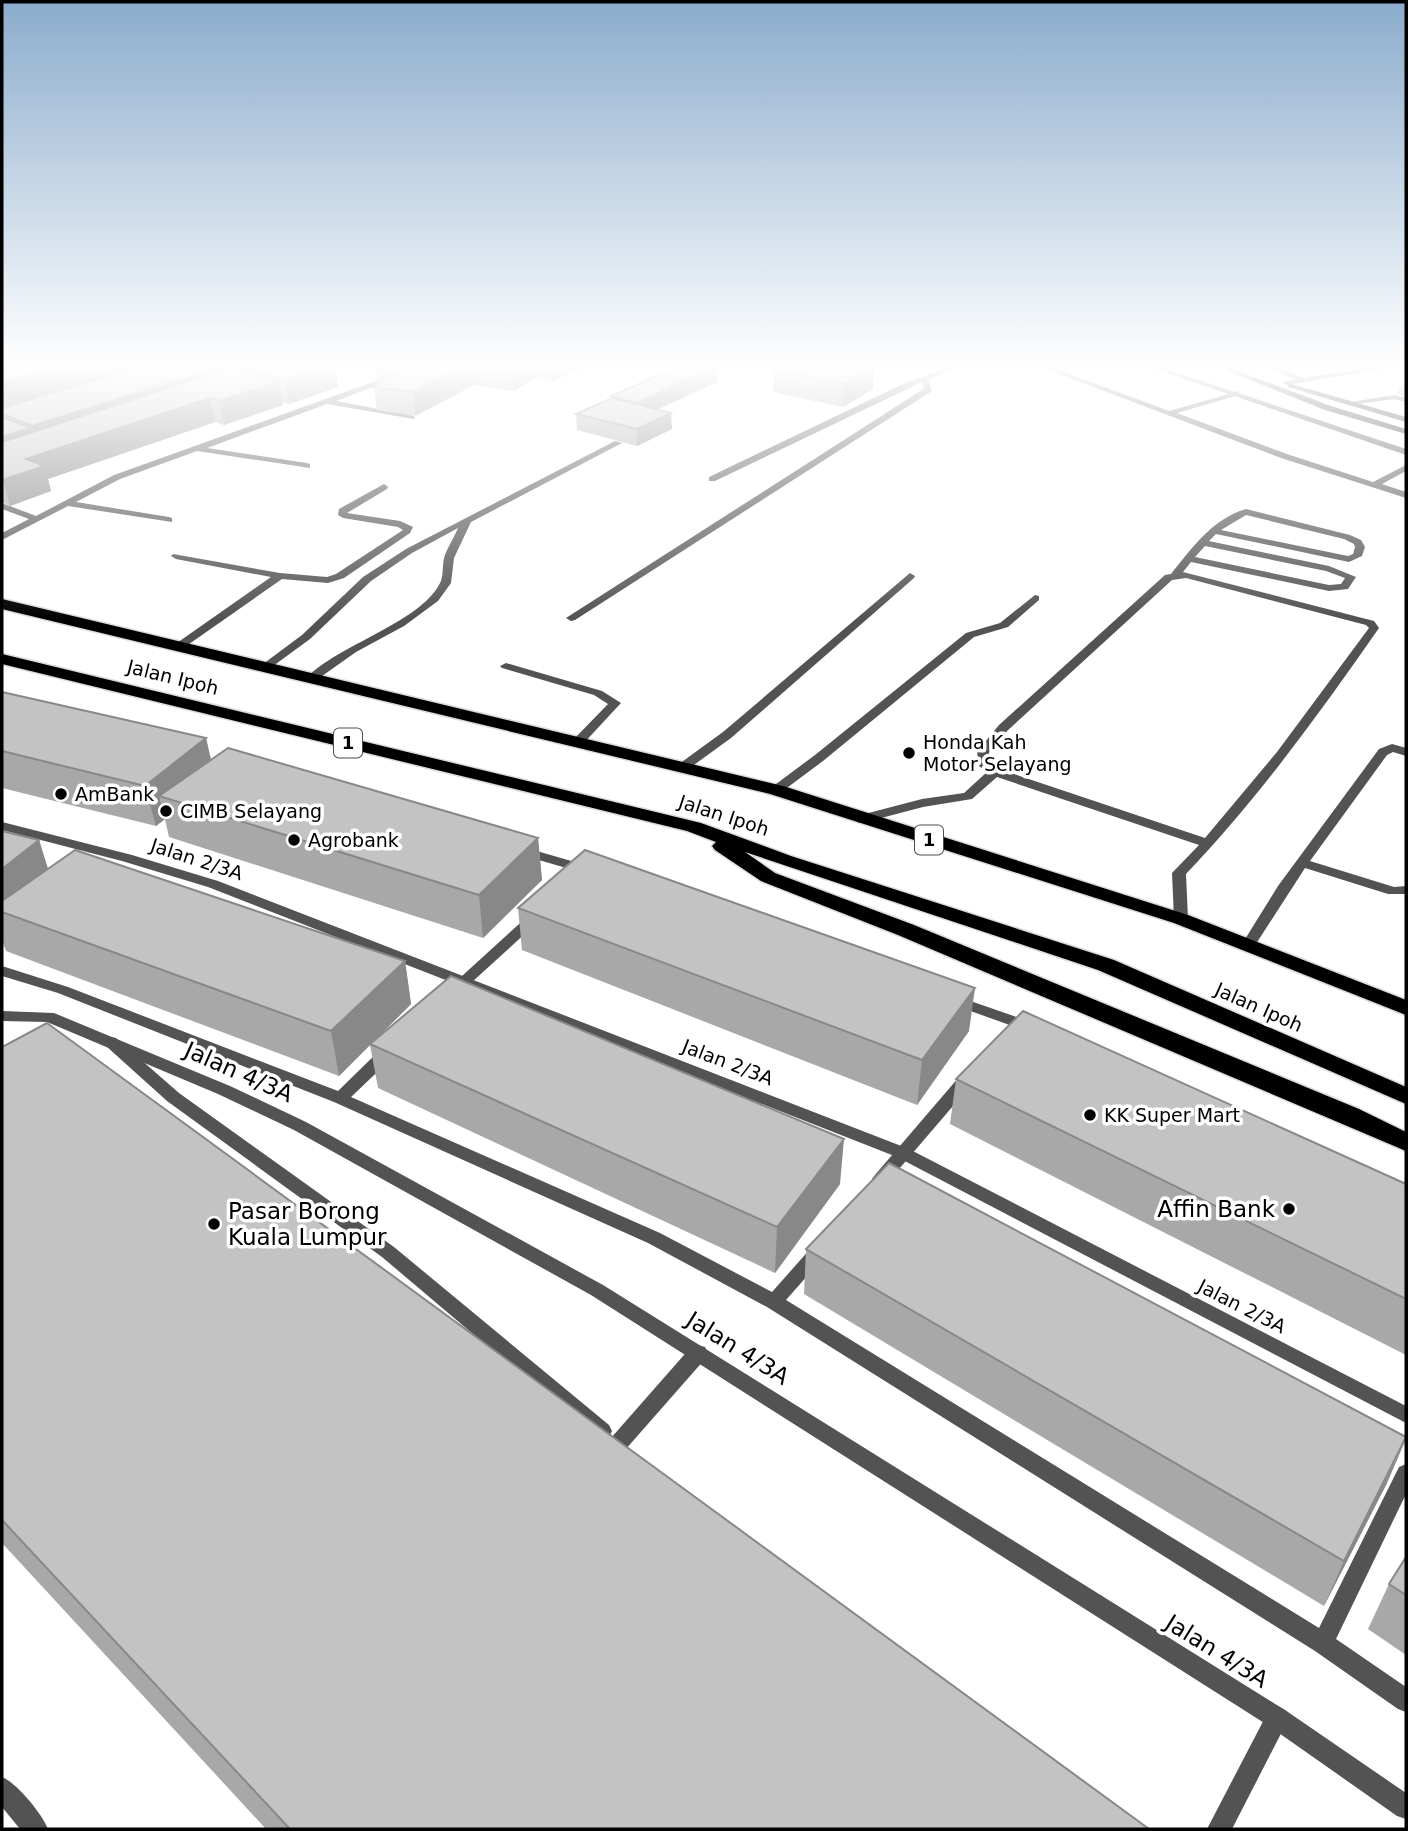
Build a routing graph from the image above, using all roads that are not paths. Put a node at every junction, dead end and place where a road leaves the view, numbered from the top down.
1 (607, 448) edge
2 (776, 448) edge
3 (835, 448) edge
4 (1264, 448) edge
5 (197, 449) joint
6 (307, 466) dead end
7 (1406, 468) edge
8 (712, 479) dead end
9 (1374, 485) junction
10 (384, 487) dead end
11 (1406, 495) edge
12 (66, 503) junction
13 (2, 506) edge
14 (36, 519) junction
15 (169, 520) dead end
16 (467, 520) junction
17 (1213, 531) junction
18 (2, 537) edge
19 (1205, 543) junction
20 (176, 556) dead end
21 (1189, 559) junction
22 (1175, 575) junction
23 (280, 576) junction
24 (910, 576) dead end
25 (1035, 598) dead end
26 (2, 604) edge
27 (571, 618) dead end
28 (178, 647) junction
29 (2, 659) edge
30 (506, 666) dead end
31 (265, 667) junction
32 (311, 679) junction
33 (578, 742) junction
34 (1406, 752) edge
35 (684, 766) junction
36 (995, 772) junction
37 (776, 790) junction
38 (862, 819) junction
39 (2, 826) edge
40 (694, 827) junction
41 (1209, 844) junction
42 (513, 848) edge
43 (1303, 863) junction
44 (588, 875) edge
45 (1406, 890) edge
46 (546, 907) edge
47 (1181, 919) junction
48 (1249, 944) junction
49 (2, 971) edge
50 (464, 982) junction
51 (938, 994) edge
52 (445, 1000) edge
53 (1406, 1005) edge
54 (2, 1016) edge
55 (1048, 1034) edge
56 (111, 1042) junction
57 (397, 1044) edge
58 (972, 1072) edge
59 (1406, 1096) edge
60 (340, 1098) junction
61 (1406, 1142) edge
62 (903, 1153) junction
63 (869, 1193) edge
64 (826, 1243) edge
65 (774, 1302) junction
66 (698, 1353) junction
67 (1406, 1415) edge
68 (618, 1444) junction
69 (640, 1460) edge
70 (1406, 1473) edge
71 (1323, 1643) junction
72 (1406, 1701) edge
73 (1277, 1718) junction
74 (2, 1789) edge
75 (1406, 1807) edge
76 (36, 1829) edge
77 (1219, 1829) edge

1 - 16 street
2 - 8 street
3 - 27 street
4 - 9 street
5 - 6 street
5 - 12 street
7 - 9 street
9 - 11 street
10 - 23 street
12 - 14 street
12 - 15 street
13 - 14 street
14 - 18 street
16 - 31 street
16 - 32 street
17 - 17 street
17 - 19 street
19 - 21 street
19 - 21 street
20 - 23 street
21 - 22 street
22 - 36 street
22 - 41 street
23 - 28 street
24 - 35 street
25 - 37 street
26 - 28 highway, Jalan Ipoh / 1
28 - 31 highway, Jalan Ipoh / 1
29 - 40 highway, Jalan Ipoh / 1
30 - 33 street
31 - 32 highway, Jalan Ipoh / 1
32 - 33 highway, Jalan Ipoh / 1
33 - 35 highway, Jalan Ipoh / 1
34 - 43 street
35 - 37 highway, Jalan Ipoh / 1
36 - 38 street
36 - 41 street
37 - 38 highway, Jalan Ipoh / 1
38 - 47 highway, Jalan Ipoh / 1
39 - 50 street, Jalan 2/3A
40 - 59 highway, Jalan Ipoh / 1
40 - 61 highway
41 - 47 street
42 - 44 street
43 - 45 street
43 - 48 street
46 - 50 street
47 - 48 highway, Jalan Ipoh / 1
48 - 53 highway, Jalan Ipoh / 1
49 - 60 street
50 - 52 street
50 - 62 street, Jalan 2/3A
51 - 55 street
54 - 56 street, Jalan 4/3A
56 - 66 street, Jalan 4/3A
56 - 68 street
57 - 60 street
58 - 62 street
60 - 65 street
62 - 63 street
62 - 67 street, Jalan 2/3A
64 - 65 street
65 - 71 street
66 - 68 street
66 - 73 street, Jalan 4/3A
68 - 69 street
70 - 71 street
71 - 72 street
73 - 75 street, Jalan 4/3A
73 - 77 street
74 - 76 street

